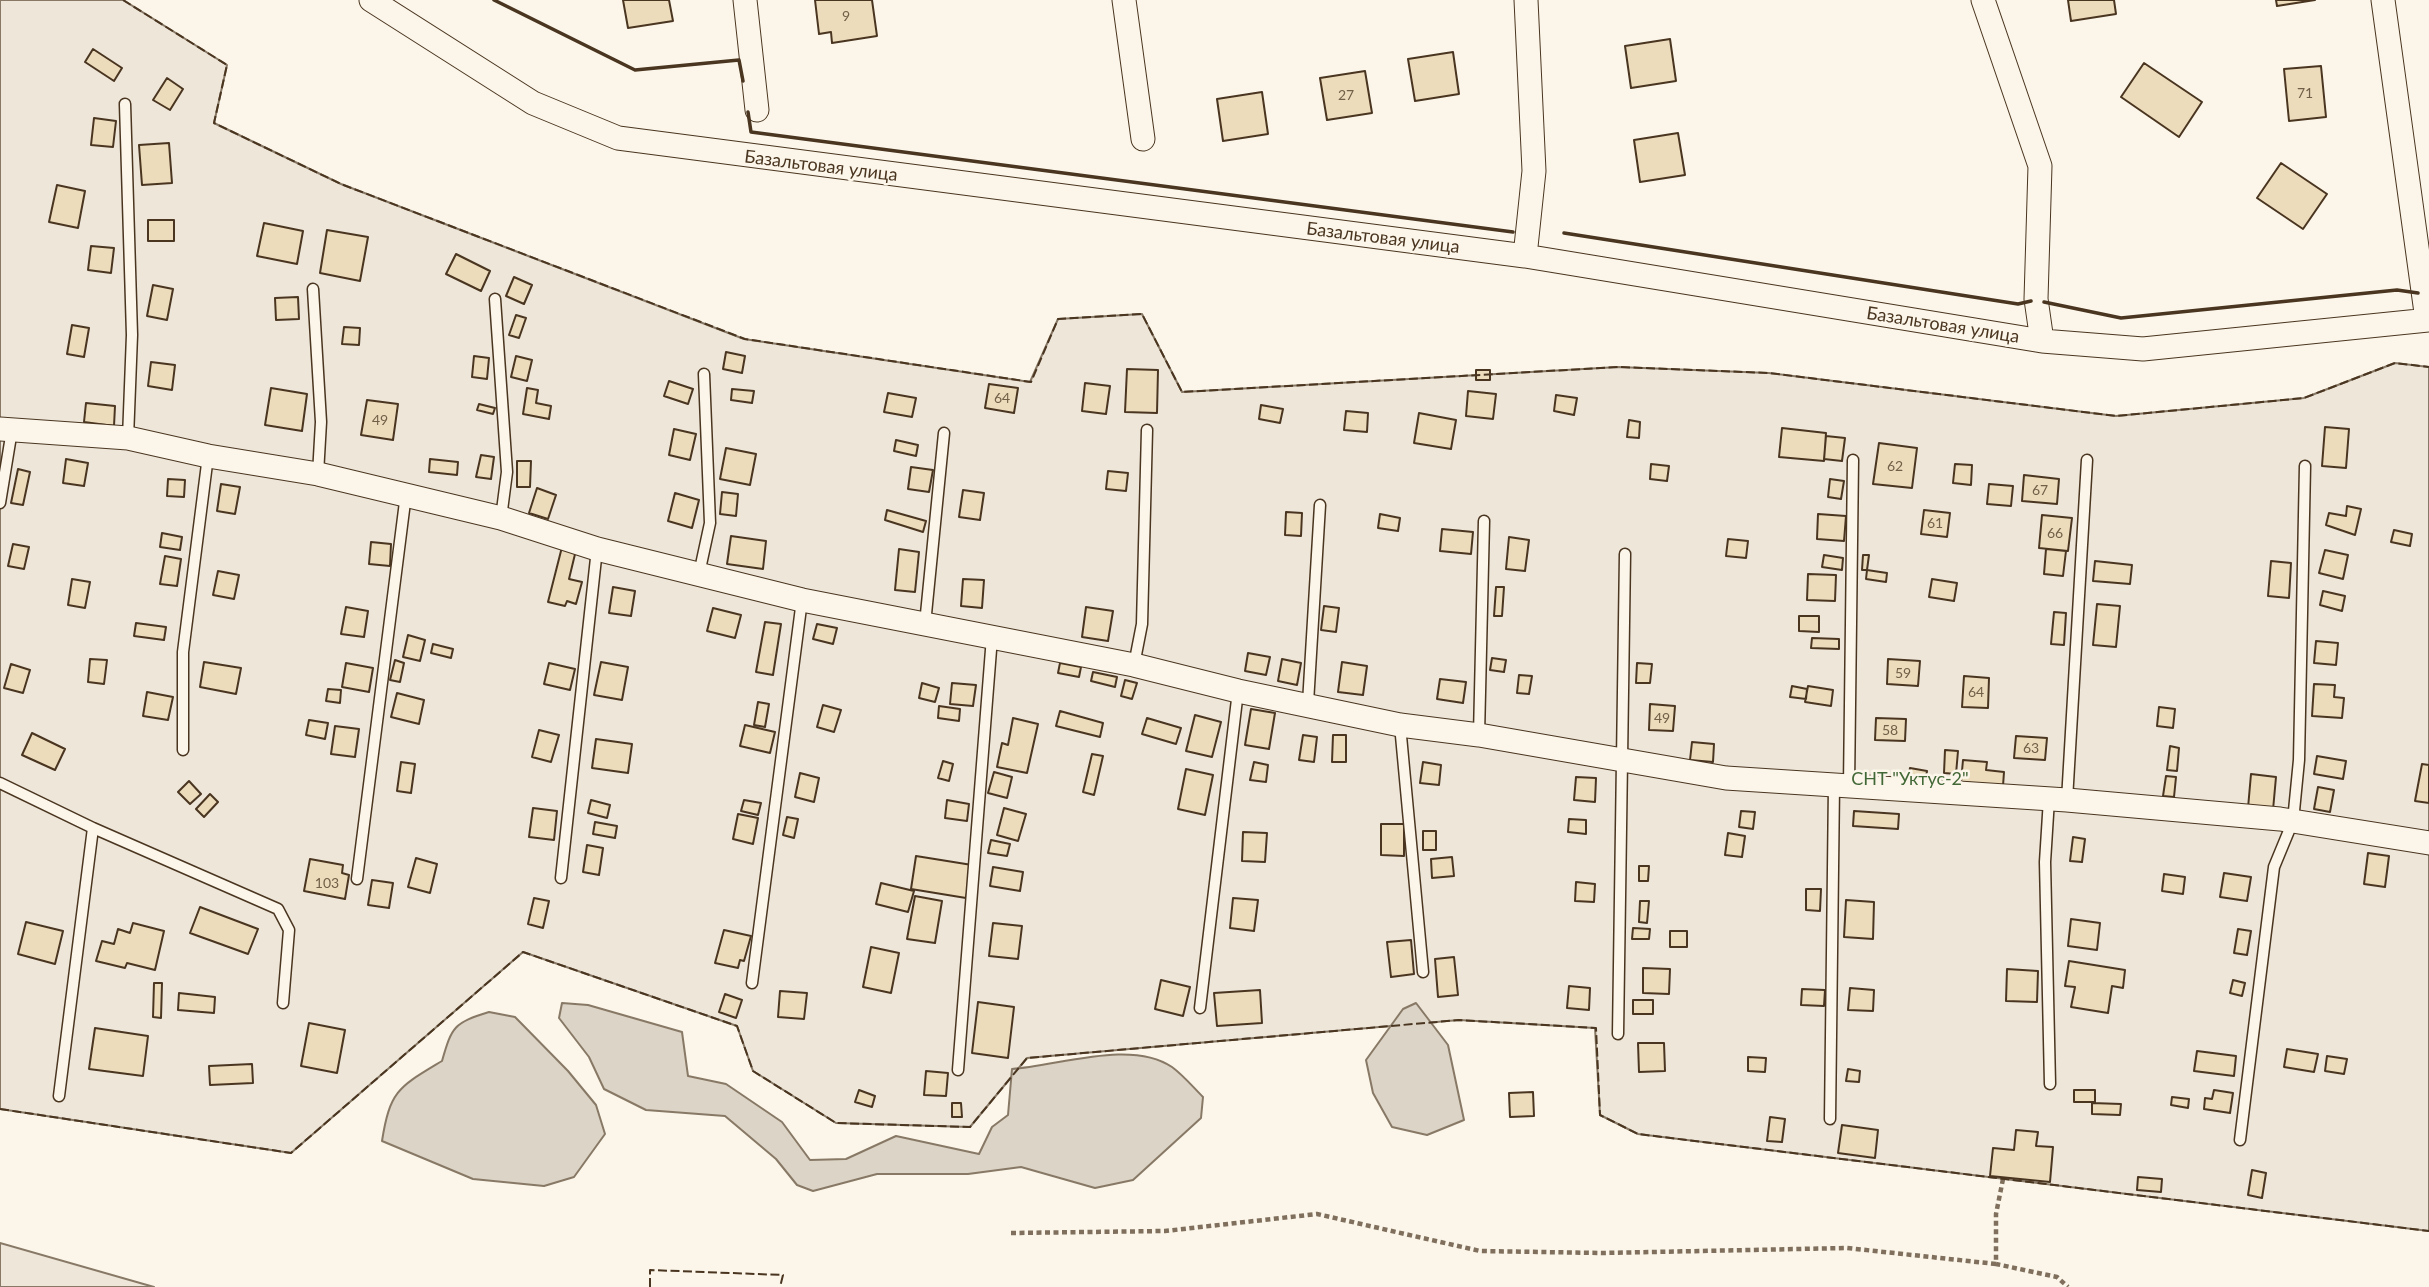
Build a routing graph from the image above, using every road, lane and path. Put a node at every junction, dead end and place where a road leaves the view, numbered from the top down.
1 (371, 0) edge
2 (745, 0) edge
3 (1124, 0) edge
4 (1526, 0) edge
5 (1983, 0) edge
6 (2383, 0) edge
7 (125, 104) dead end
8 (757, 110) dead end
9 (1143, 139) dead end
10 (1525, 256) junction
11 (313, 289) dead end
12 (495, 299) dead end
13 (2428, 320) edge
14 (2042, 341) junction
15 (704, 374) dead end
16 (6, 430) edge
17 (1147, 430) dead end
18 (944, 433) dead end
19 (128, 438) junction
20 (208, 456) junction
21 (1853, 460) dead end
22 (2087, 460) dead end
23 (2305, 466) dead end
24 (318, 474) junction
25 (406, 494) junction
26 (0, 502) edge
27 (1321, 505) dead end
28 (501, 517) junction
29 (1484, 521) dead end
30 (597, 550) junction
31 (1625, 554) dead end
32 (699, 575) junction
33 (802, 600) junction
34 (925, 624) junction
35 (992, 637) junction
36 (1134, 665) junction
37 (1238, 691) junction
38 (1308, 703) junction
39 (1400, 725) junction
40 (1479, 734) junction
41 (183, 750) dead end
42 (1622, 762) junction
43 (0, 783) edge
44 (1841, 785) junction
45 (2058, 799) junction
46 (2293, 821) junction
47 (93, 828) junction
48 (2429, 843) edge
49 (561, 878) dead end
50 (357, 879) dead end
51 (1423, 972) dead end
52 (752, 983) dead end
53 (283, 1003) dead end
54 (1200, 1008) dead end
55 (1618, 1034) dead end
56 (958, 1070) dead end
57 (2050, 1084) dead end
58 (59, 1096) dead end
59 (1830, 1119) dead end
60 (2240, 1140) dead end
61 (2003, 1179) dead end
62 (1011, 1233) dead end
63 (1996, 1264) junction
64 (2068, 1287) edge

1 - 10 street, Базальтовая улица
2 - 8 street
3 - 9 street
4 - 10 street
5 - 14 street
6 - 13 street
7 - 19 lane
10 - 14 street, Базальтовая улица
11 - 24 lane
12 - 28 lane
13 - 14 street, Базальтовая улица
15 - 32 lane
16 - 19 street
16 - 26 lane
17 - 36 lane
18 - 34 lane
19 - 20 street
20 - 24 street
20 - 41 lane
21 - 44 lane
22 - 45 lane
23 - 46 lane
24 - 25 street
25 - 28 street
25 - 50 lane
27 - 38 lane
28 - 30 street
29 - 40 lane
30 - 32 street
30 - 49 lane
31 - 42 lane
32 - 33 street
33 - 34 street
33 - 52 lane
34 - 35 street
35 - 36 street
35 - 56 lane
36 - 37 street
37 - 38 street
37 - 54 lane
38 - 39 street
39 - 40 street
39 - 51 lane
40 - 42 street
42 - 44 street
42 - 55 lane
43 - 47 lane
44 - 45 street
44 - 59 lane
45 - 46 street
45 - 57 lane
46 - 48 street
46 - 60 lane
47 - 53 lane
47 - 58 lane
61 - 63 path
62 - 63 path
63 - 64 path

